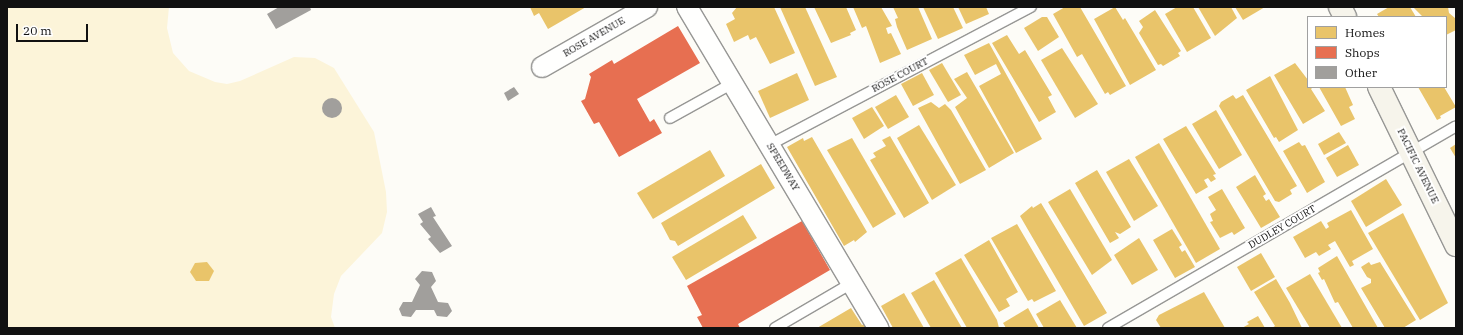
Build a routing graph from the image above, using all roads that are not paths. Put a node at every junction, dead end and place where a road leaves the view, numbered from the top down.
1 (647, 7) edge
2 (687, 7) edge
3 (1031, 7) edge
4 (1340, 7) edge
5 (1344, 16) edge
6 (542, 67) dead end
7 (733, 83) junction
8 (1380, 88) edge
9 (670, 118) dead end
10 (1456, 126) edge
11 (769, 145) junction
12 (1412, 153) junction
13 (1456, 245) edge
14 (852, 283) junction
15 (776, 328) edge
16 (878, 328) edge
17 (1108, 328) edge

1 - 6 street, ROSE AVENUE
2 - 7 street, SPEEDWAY
3 - 11 lane, ROSE COURT
4 - 5 main road
7 - 9 lane
7 - 11 street, SPEEDWAY
8 - 12 main road, PACIFIC AVENUE
10 - 12 lane, DUDLEY COURT
11 - 14 street, SPEEDWAY
12 - 13 main road, PACIFIC AVENUE
12 - 17 lane, DUDLEY COURT
14 - 15 lane
14 - 16 street, SPEEDWAY

